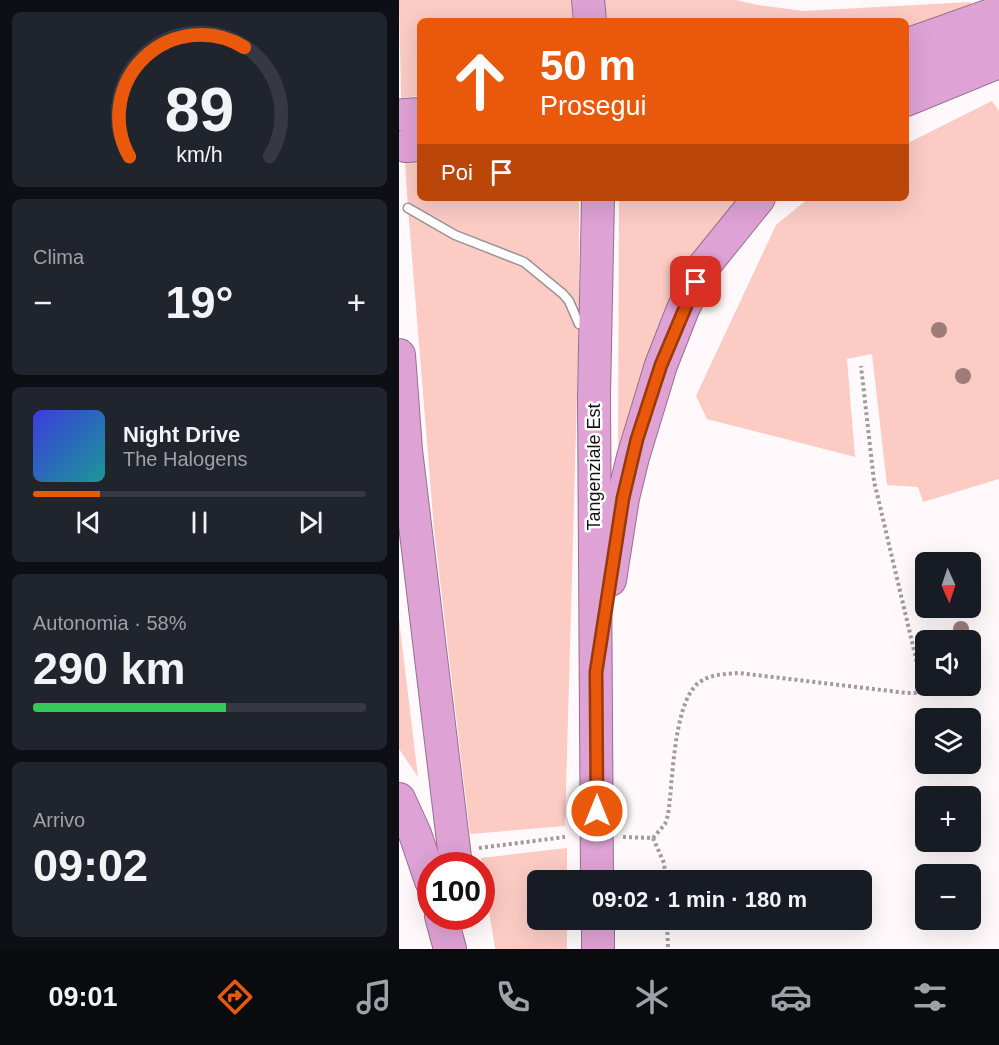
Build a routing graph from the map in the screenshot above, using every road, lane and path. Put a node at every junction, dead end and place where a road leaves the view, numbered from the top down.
1 (588, 0) edge
2 (999, 12) edge
3 (590, 18) edge
4 (999, 38) edge
5 (909, 44) edge
6 (999, 62) edge
7 (909, 70) edge
8 (909, 99) edge
9 (598, 201) edge
10 (757, 201) edge
11 (408, 208) dead end
12 (579, 324) dead end
13 (399, 355) edge
14 (861, 366) dead end
15 (596, 672) junction
16 (399, 799) edge
17 (565, 837) dead end
18 (623, 837) dead end
19 (653, 838) junction
20 (421, 852) edge
21 (463, 852) edge
22 (489, 852) edge
23 (597, 870) edge
24 (665, 870) edge
25 (445, 930) edge
26 (464, 930) edge
27 (598, 930) edge
28 (667, 930) edge
29 (450, 949) edge
30 (466, 949) edge
31 (598, 949) edge
32 (668, 949) edge

1 - 3 highway
2 - 5 highway
4 - 7 highway
6 - 8 highway
9 - 15 highway, Tangenziale Est
10 - 15 highway
11 - 12 lane
13 - 21 highway
14 - 19 path
15 - 23 highway, Tangenziale Est
16 - 20 highway
17 - 22 path
18 - 19 path
19 - 24 path
25 - 29 highway
26 - 30 highway
27 - 31 highway
28 - 32 path

